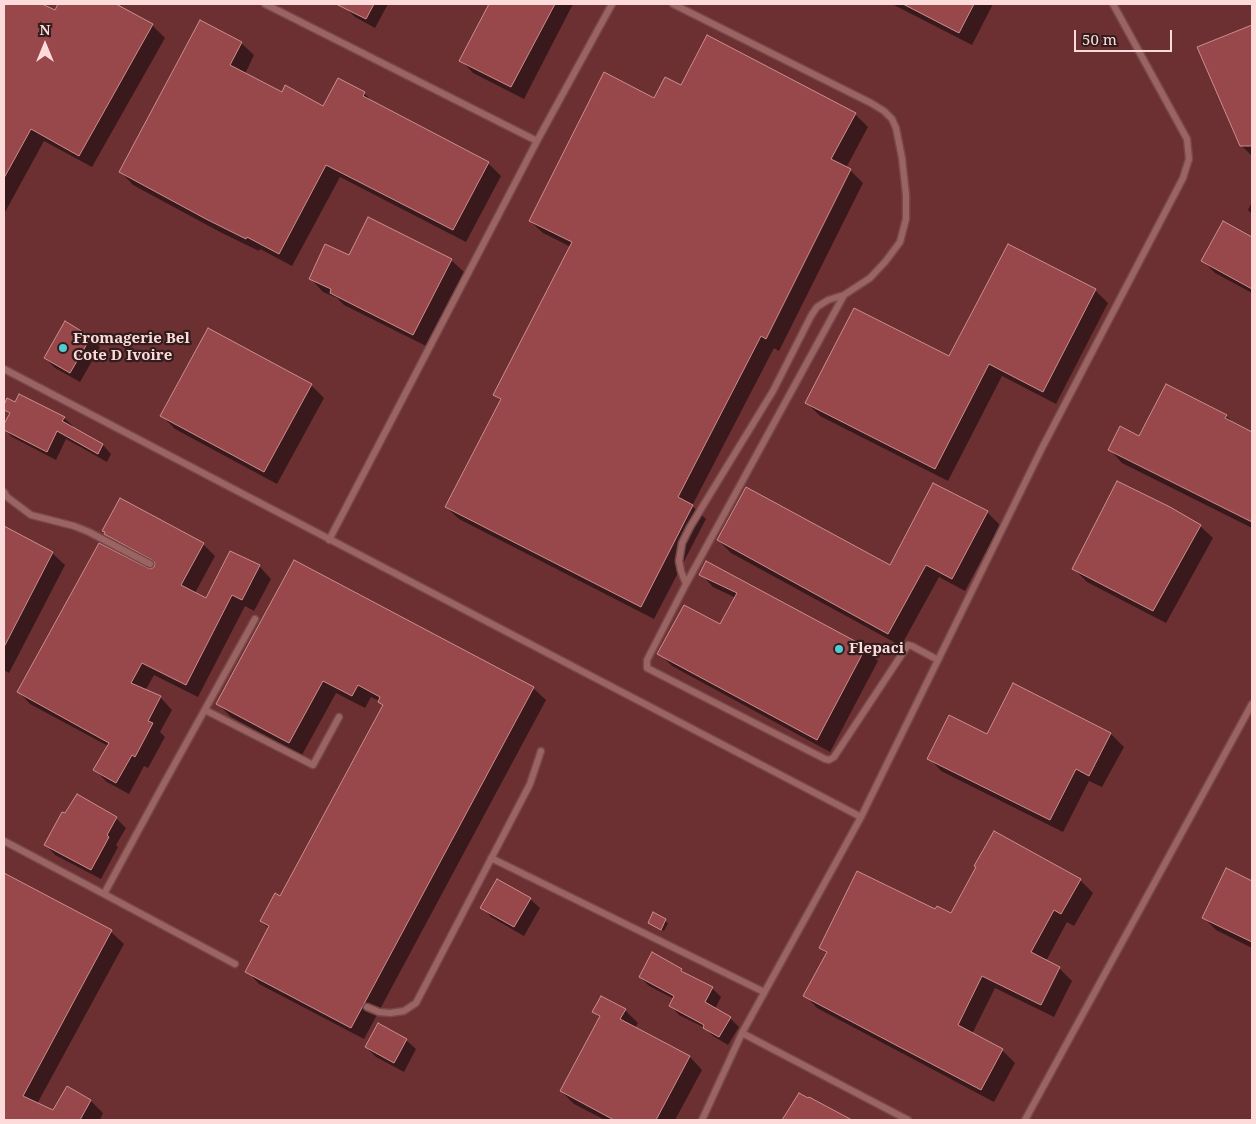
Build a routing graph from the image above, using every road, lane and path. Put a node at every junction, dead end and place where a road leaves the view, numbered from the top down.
1 (265, 4) edge
2 (612, 4) edge
3 (673, 4) edge
4 (1113, 4) edge
5 (537, 141) junction
6 (844, 295) junction
7 (4, 369) edge
8 (4, 492) edge
9 (329, 540) junction
10 (150, 564) dead end
11 (686, 584) junction
12 (255, 619) dead end
13 (938, 660) junction
14 (1252, 704) edge
15 (205, 710) junction
16 (340, 717) dead end
17 (541, 751) dead end
18 (862, 817) junction
19 (4, 841) edge
20 (491, 858) junction
21 (104, 894) junction
22 (235, 964) dead end
23 (764, 992) junction
24 (367, 1007) dead end
25 (742, 1032) junction
26 (702, 1120) edge
27 (908, 1120) edge
28 (1025, 1120) edge

1 - 5 lane
2 - 5 lane
3 - 6 lane
4 - 13 lane
5 - 9 lane
6 - 11 lane
6 - 11 lane
7 - 9 lane
8 - 10 lane
9 - 18 lane
11 - 13 lane
12 - 15 lane
13 - 18 lane
14 - 28 lane
15 - 16 lane
15 - 21 lane
17 - 20 lane
18 - 23 lane
19 - 21 lane
20 - 23 lane
20 - 24 lane
21 - 22 lane
23 - 25 lane
25 - 26 lane
25 - 27 lane

